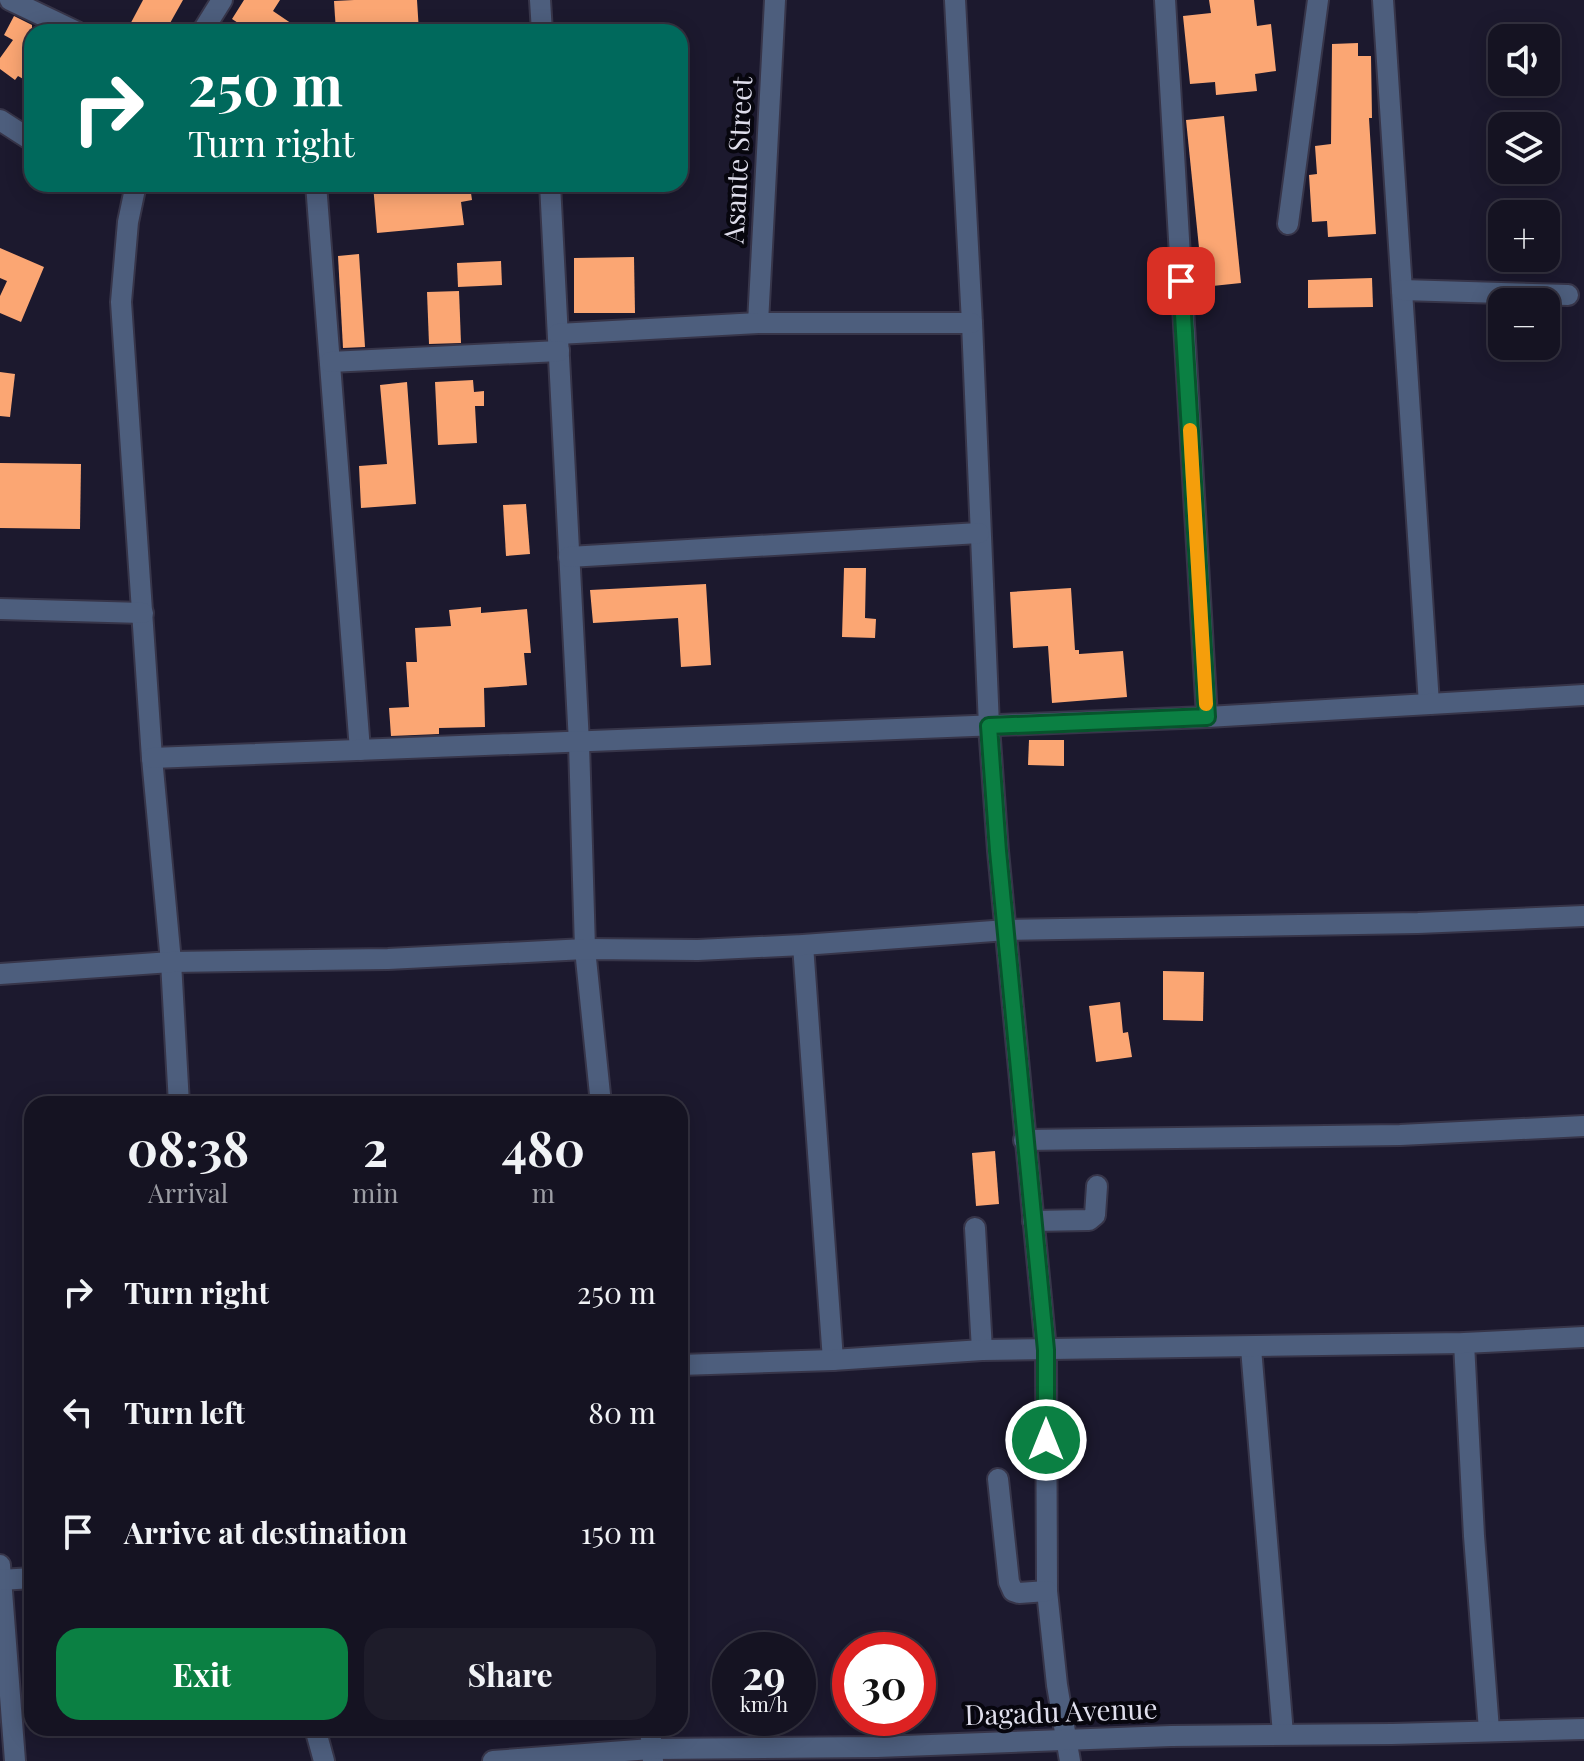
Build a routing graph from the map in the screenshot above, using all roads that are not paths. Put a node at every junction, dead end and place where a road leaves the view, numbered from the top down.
1 (10, 0) edge
2 (222, 0) edge
3 (540, 0) edge
4 (775, 0) edge
5 (955, 0) edge
6 (1165, 0) edge
7 (1318, 0) edge
8 (1383, 0) edge
9 (60, 24) edge
10 (207, 24) edge
11 (542, 24) edge
12 (0, 120) edge
13 (24, 135) edge
14 (134, 192) edge
15 (317, 192) edge
16 (550, 192) edge
17 (1288, 224) dead end
18 (1402, 290) junction
19 (1568, 295) dead end
20 (758, 323) junction
21 (972, 323) junction
22 (559, 343) junction
23 (330, 362) junction
24 (979, 533) junction
25 (569, 557) junction
26 (0, 609) edge
27 (143, 613) junction
28 (1584, 695) edge
29 (1429, 704) junction
30 (1207, 717) junction
31 (989, 726) junction
32 (579, 743) junction
33 (360, 750) junction
34 (152, 758) junction
35 (1584, 916) edge
36 (1007, 930) junction
37 (803, 945) junction
38 (585, 949) junction
39 (171, 962) junction
40 (0, 974) edge
41 (179, 1096) edge
42 (600, 1096) edge
43 (1584, 1126) edge
44 (1024, 1140) junction
45 (1097, 1186) dead end
46 (1033, 1221) junction
47 (975, 1228) dead end
48 (1584, 1337) edge
49 (1464, 1343) junction
50 (1251, 1348) junction
51 (982, 1350) junction
52 (1046, 1350) junction
53 (833, 1360) junction
54 (688, 1365) edge
55 (998, 1479) dead end
56 (1, 1572) edge
57 (24, 1576) edge
58 (1047, 1591) junction
59 (1584, 1729) edge
60 (1489, 1730) junction
61 (1283, 1734) junction
62 (317, 1736) edge
63 (1069, 1751) edge
64 (877, 1754) edge
65 (652, 1755) edge
66 (15, 1761) edge
67 (324, 1761) edge
68 (493, 1761) edge

1 - 9 street
2 - 10 street
3 - 11 street
4 - 20 street, Asante Street
5 - 21 street
6 - 30 street
7 - 17 street
8 - 18 street
12 - 13 street
14 - 27 street
15 - 23 street
16 - 22 street
18 - 19 street
18 - 29 street
20 - 21 street
20 - 22 street
21 - 24 street
22 - 23 street
22 - 25 street
23 - 33 street
24 - 25 street
24 - 31 street
25 - 32 street
26 - 27 street
27 - 34 street
28 - 29 street
29 - 30 street
30 - 31 street
31 - 32 street
31 - 36 street
32 - 33 street
32 - 38 street
33 - 34 street
34 - 39 street
35 - 36 street
36 - 37 street
36 - 44 street
37 - 38 street
37 - 53 street
38 - 39 street
38 - 42 street
39 - 40 street
39 - 41 street
43 - 44 street
44 - 46 street
45 - 46 street
46 - 52 street
47 - 51 street
48 - 49 street
49 - 50 street
49 - 60 street
50 - 52 street
50 - 61 street
51 - 52 street
51 - 53 street
52 - 58 street
53 - 54 street
55 - 58 street
56 - 57 street
56 - 66 street
58 - 63 street
59 - 60 street, Dagadu Avenue
60 - 61 street, Dagadu Avenue
61 - 63 street, Dagadu Avenue
62 - 67 street
63 - 64 street, Dagadu Avenue
64 - 65 street, Dagadu Avenue
65 - 68 street, Dagadu Avenue

